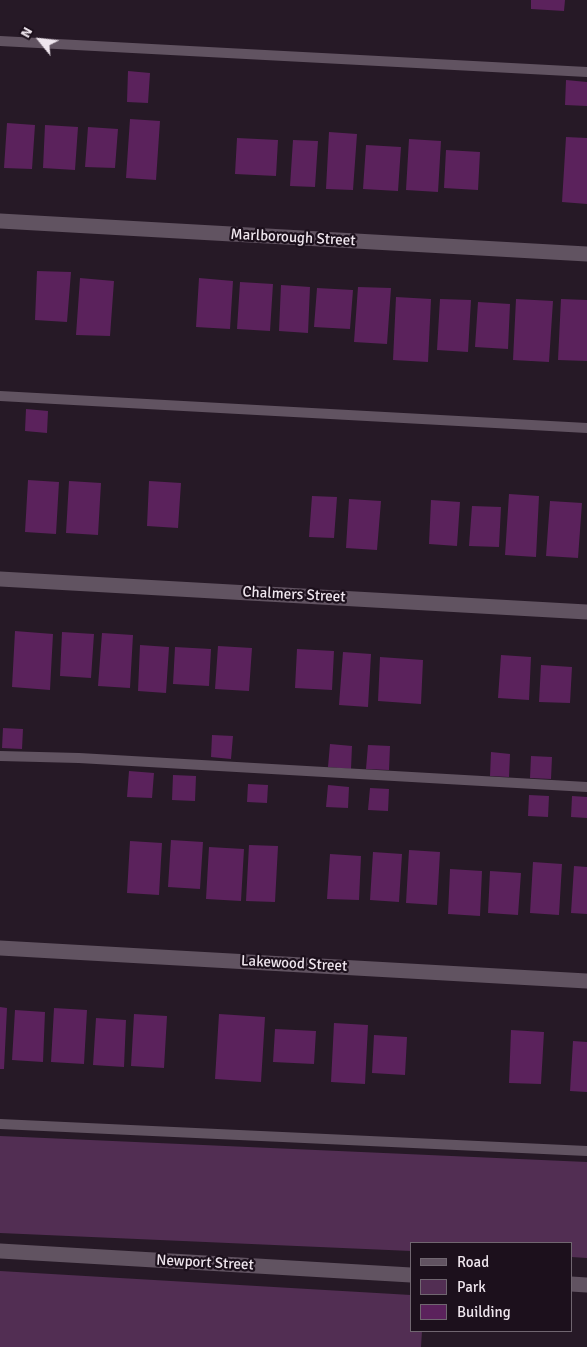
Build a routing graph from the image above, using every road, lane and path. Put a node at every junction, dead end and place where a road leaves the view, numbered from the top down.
1 (0, 41) edge
2 (587, 72) edge
3 (0, 221) edge
4 (587, 254) edge
5 (0, 396) edge
6 (587, 428) edge
7 (0, 579) edge
8 (587, 612) edge
9 (0, 756) edge
10 (587, 787) edge
11 (0, 948) edge
12 (587, 981) edge
13 (0, 1124) edge
14 (587, 1151) edge
15 (0, 1251) edge
16 (410, 1274) edge
17 (572, 1284) edge
18 (587, 1285) edge

1 - 2 lane
3 - 4 street, Marlborough Street
5 - 6 lane
7 - 8 street, Chalmers Street
9 - 10 lane
11 - 12 street, Lakewood Street
13 - 14 lane
15 - 16 street, Newport Street
17 - 18 street

